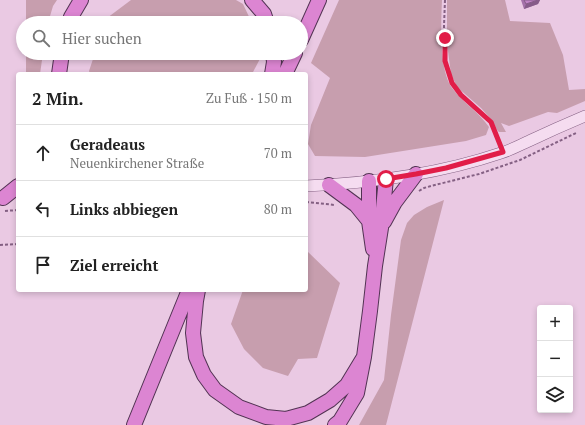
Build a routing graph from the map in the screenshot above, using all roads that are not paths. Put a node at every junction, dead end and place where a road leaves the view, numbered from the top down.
1 (81, 0) edge
2 (252, 0) edge
3 (320, 0) edge
4 (72, 16) edge
5 (265, 16) edge
6 (308, 25) edge
7 (61, 60) edge
8 (274, 60) edge
9 (292, 60) edge
10 (59, 72) edge
11 (272, 72) edge
12 (286, 72) edge
13 (585, 116) edge
14 (416, 174) junction
15 (386, 179) junction
16 (369, 181) junction
17 (329, 185) junction
18 (308, 186) edge
19 (16, 188) edge
20 (16, 198) edge
21 (1, 202) edge
22 (375, 225) junction
23 (188, 292) edge
24 (198, 292) edge
25 (364, 357) junction
26 (134, 425) edge
27 (335, 425) edge

1 - 4 highway
2 - 5 highway
3 - 6 highway
7 - 10 highway
8 - 11 highway
9 - 12 highway
13 - 14 street
14 - 15 street
14 - 22 highway
15 - 16 street
15 - 22 highway
16 - 17 street
16 - 22 highway
17 - 18 street
17 - 22 highway
19 - 21 highway
20 - 21 street
22 - 25 highway
23 - 26 highway
24 - 25 highway
25 - 27 highway

